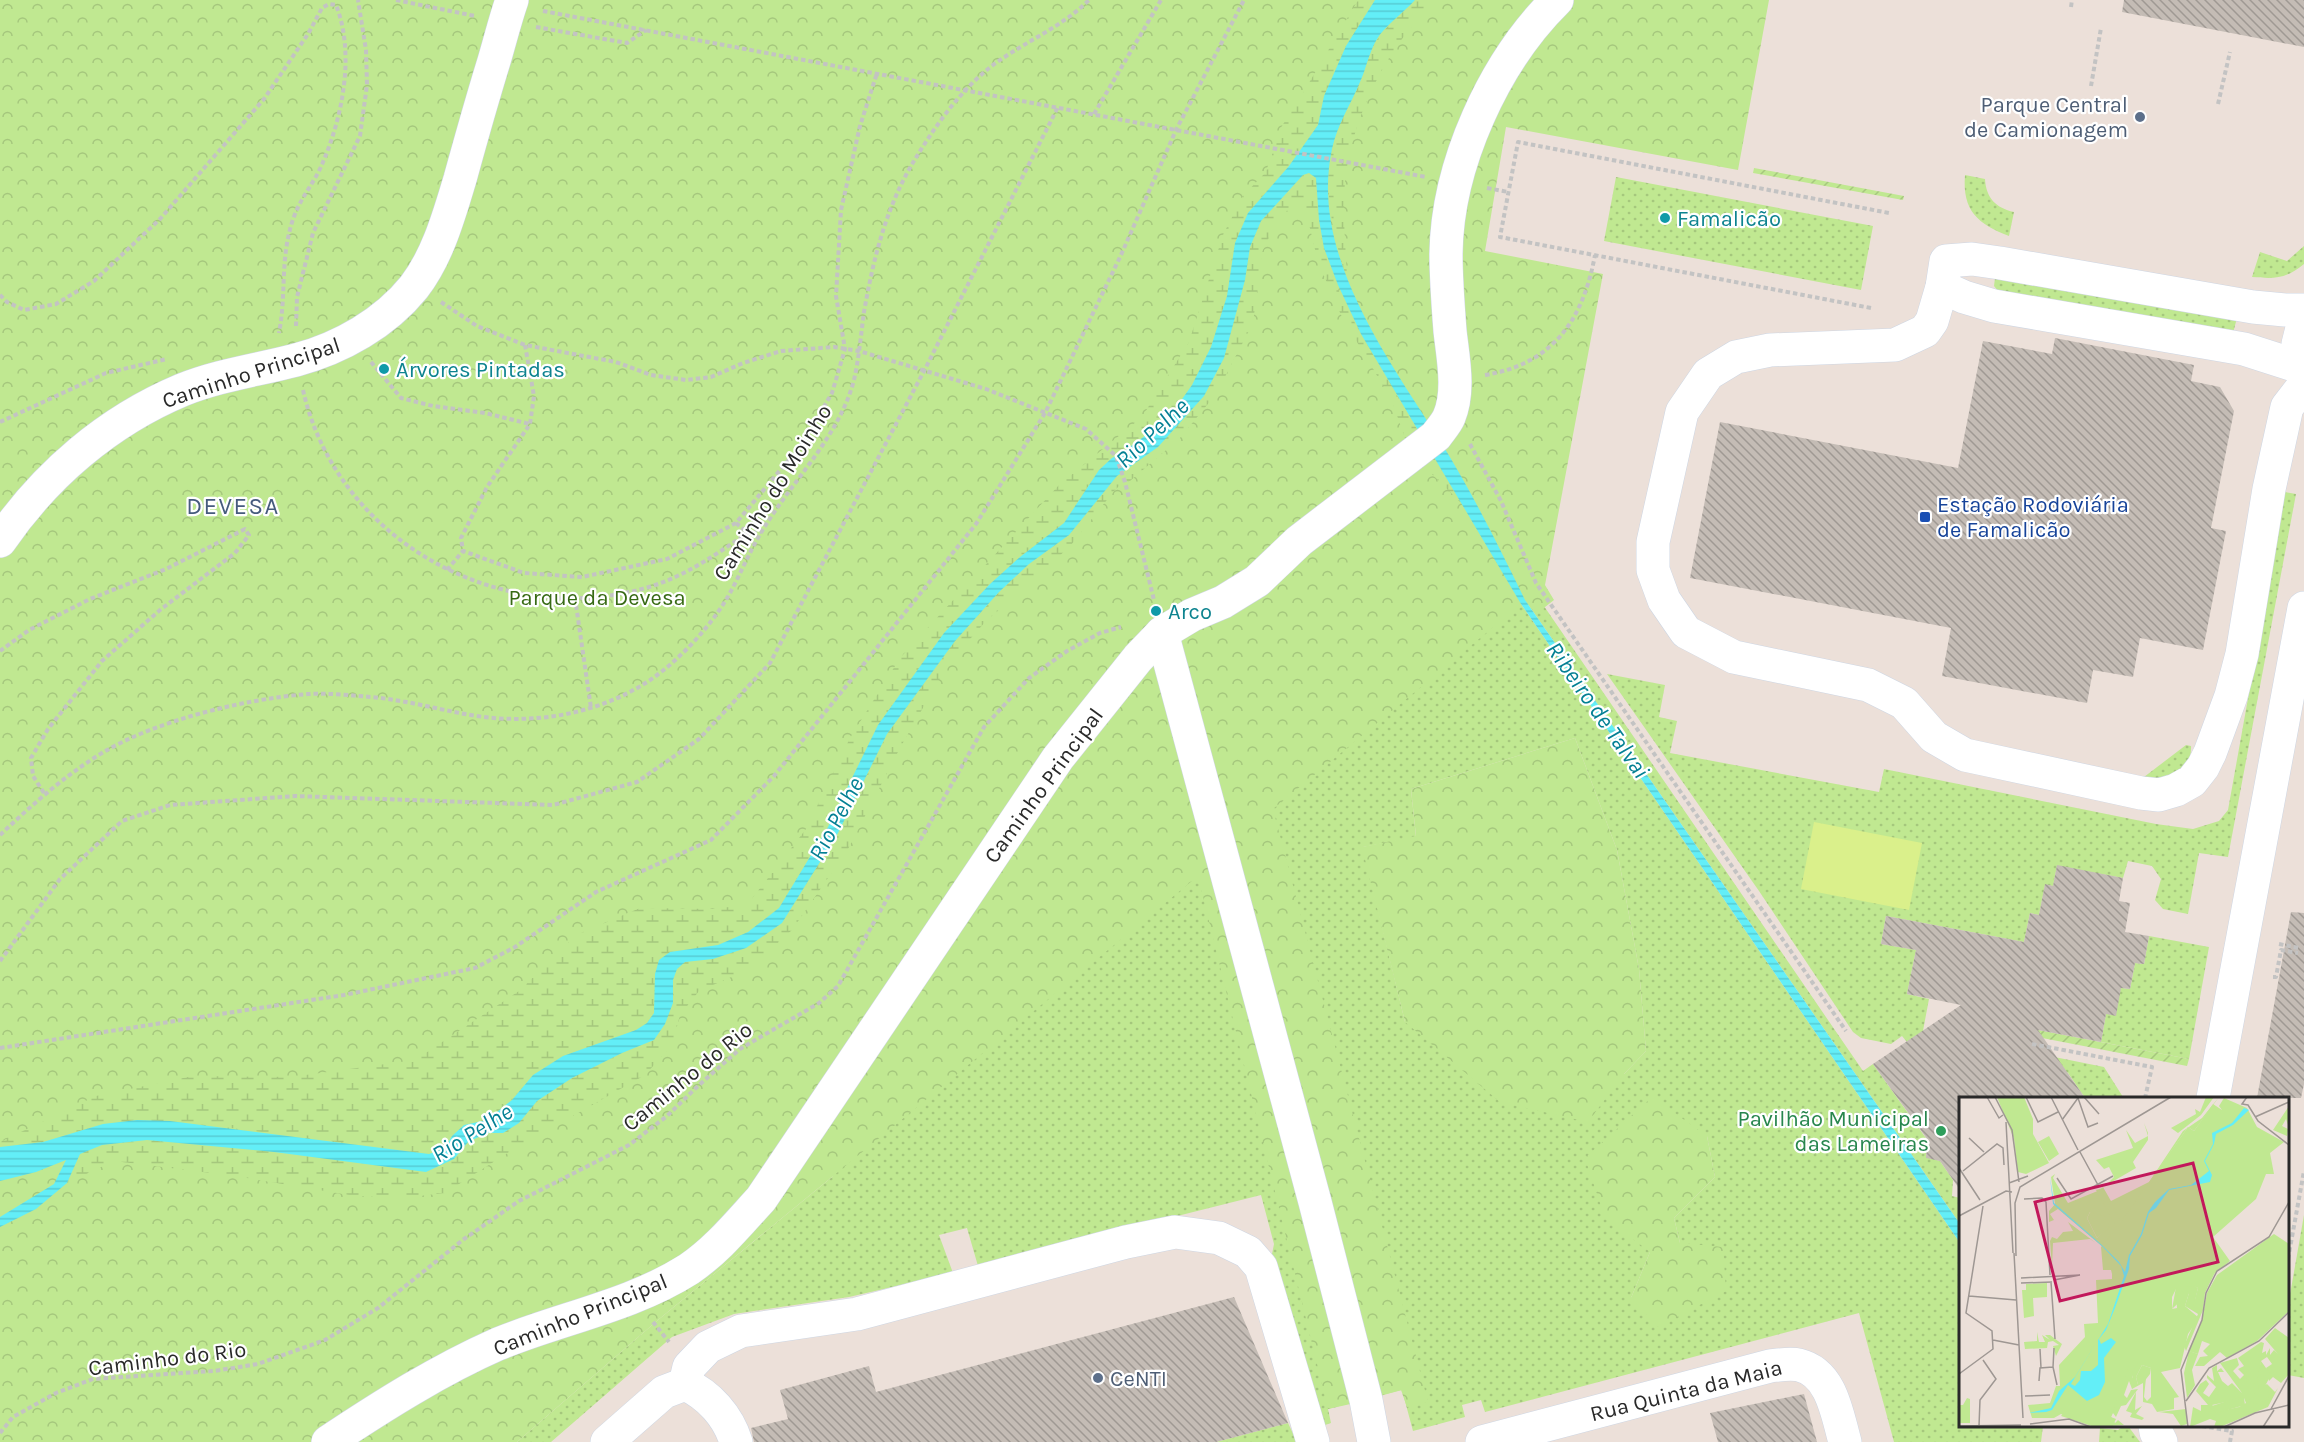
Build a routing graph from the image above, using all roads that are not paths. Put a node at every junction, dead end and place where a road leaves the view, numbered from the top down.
1 (1557, 0) edge
2 (526, 5) edge
3 (1942, 287) junction
4 (2304, 310) edge
5 (2304, 320) edge
6 (2304, 368) edge
7 (2304, 385) edge
8 (0, 541) edge
9 (2304, 608) edge
10 (1162, 633) junction
11 (2213, 1097) edge
12 (685, 1384) junction
13 (2155, 1427) edge
14 (328, 1442) edge
15 (607, 1442) edge
16 (736, 1442) edge
17 (1313, 1442) edge
18 (1374, 1442) edge
19 (1482, 1442) edge
20 (1845, 1442) edge
21 (2161, 1442) edge

1 - 10 street, Caminho Principal
2 - 8 street, Caminho Principal
3 - 4 street
3 - 6 street
3 - 7 street
5 - 6 street
9 - 11 street
10 - 14 street, Caminho Principal
10 - 18 street
12 - 15 street
12 - 16 street
12 - 17 street
13 - 21 street
19 - 20 street, Rua Quinta da Maia

